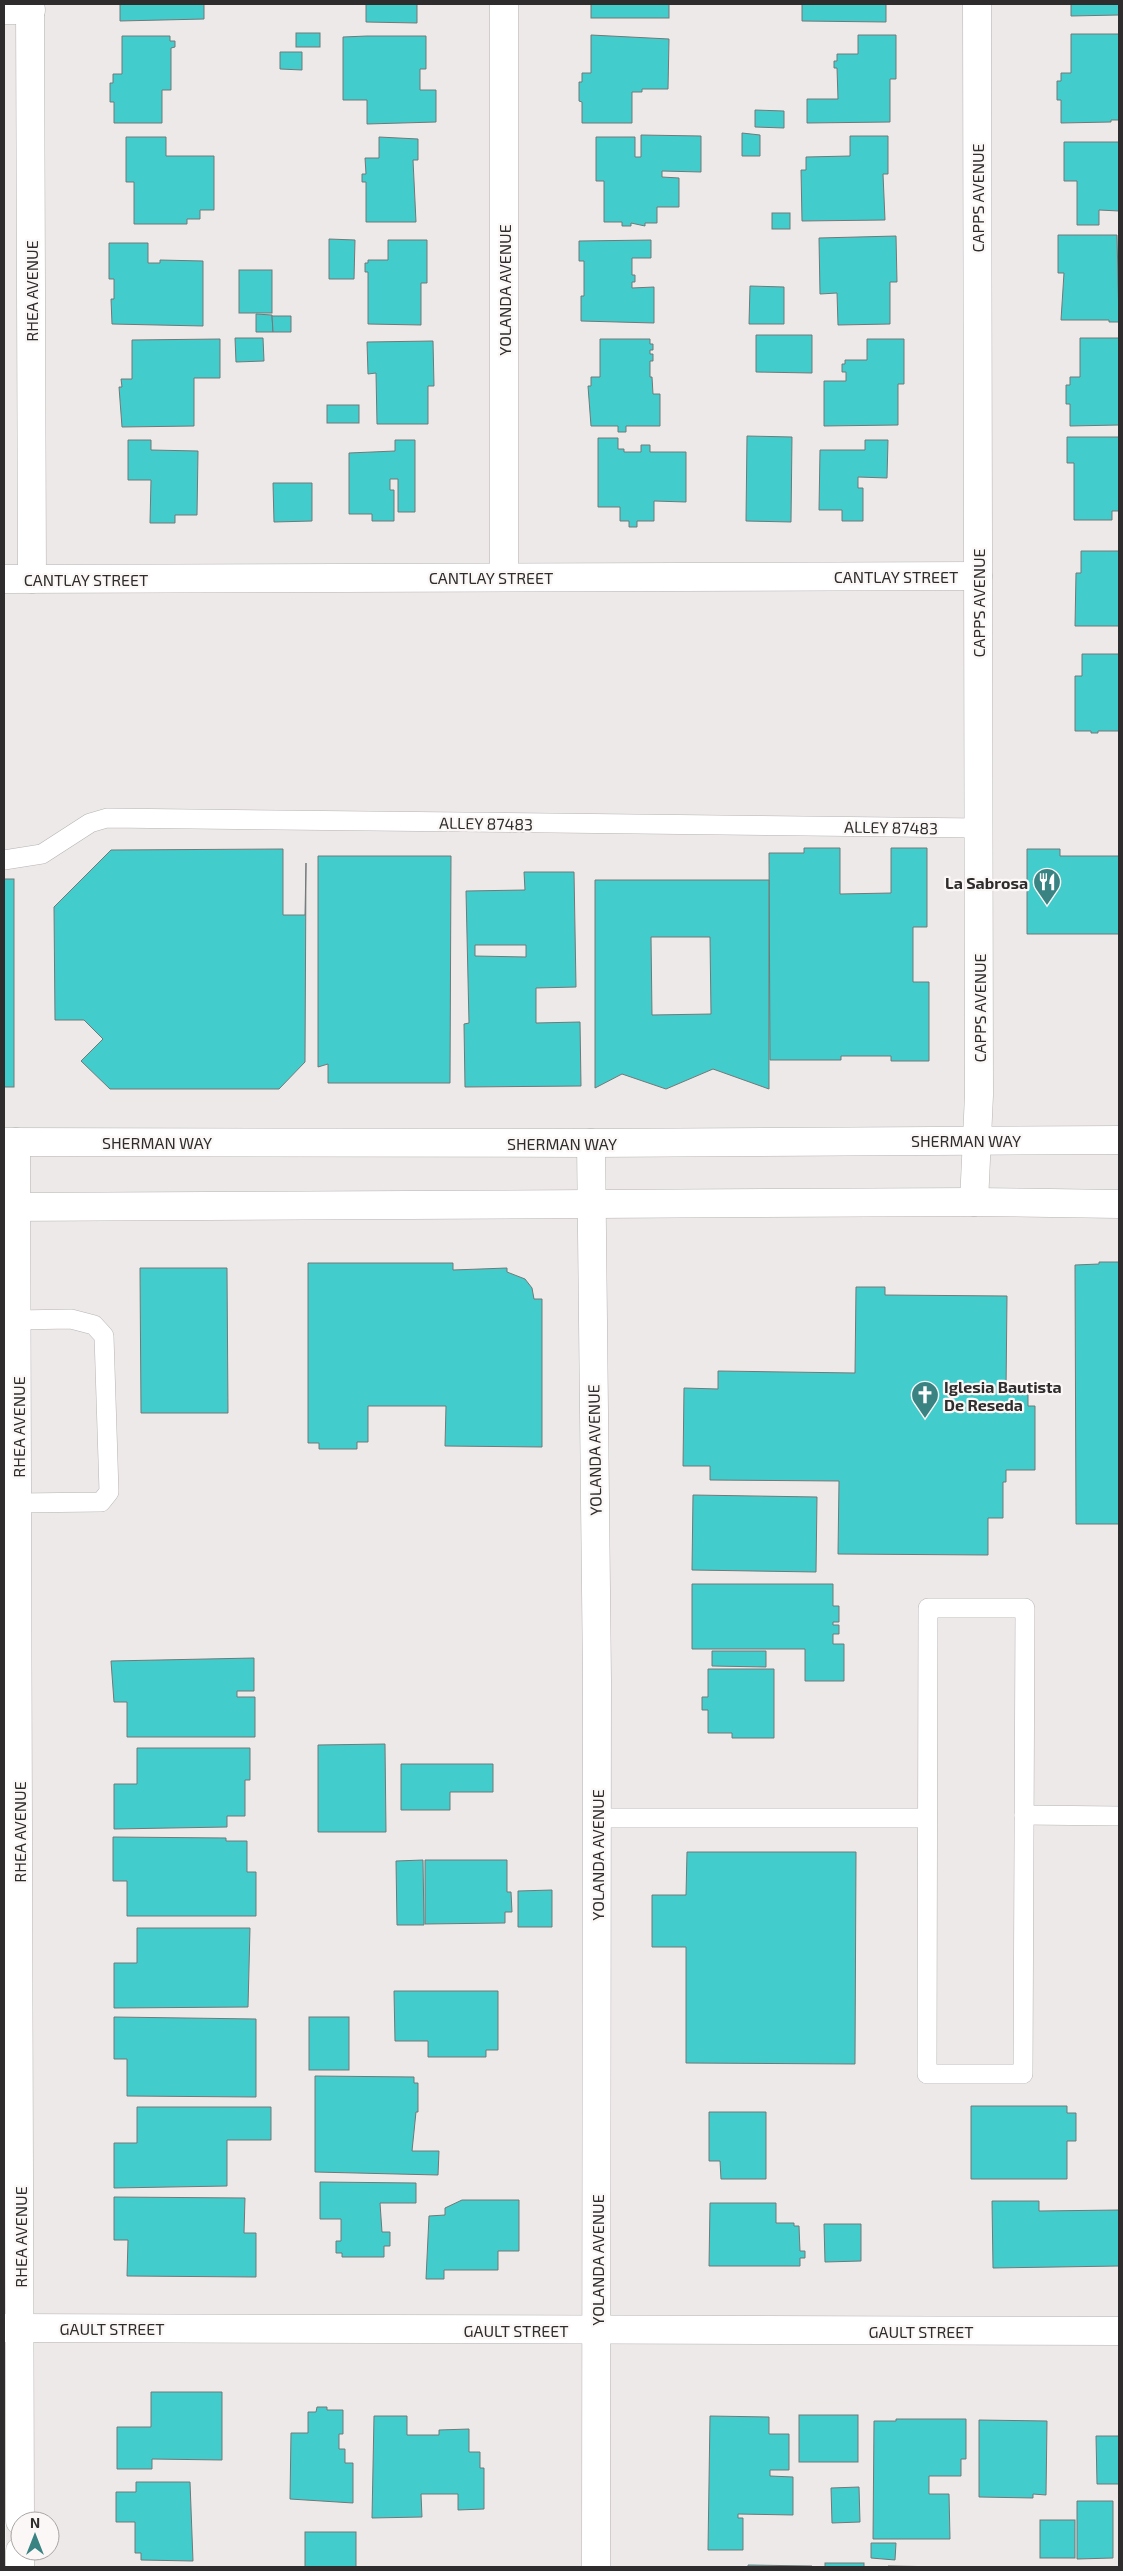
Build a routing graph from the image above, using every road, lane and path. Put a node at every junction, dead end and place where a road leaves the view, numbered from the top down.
1 (504, 4) edge
2 (977, 4) edge
3 (30, 7) edge
4 (4, 10) edge
5 (978, 576) junction
6 (504, 577) junction
7 (4, 579) edge
8 (32, 579) junction
9 (979, 828) junction
10 (4, 860) edge
11 (977, 1140) junction
12 (1119, 1140) edge
13 (10, 1142) edge
14 (592, 1143) junction
15 (974, 1202) junction
16 (590, 1204) junction
17 (1119, 1204) edge
18 (10, 1207) edge
19 (17, 1320) junction
20 (18, 1504) junction
21 (1024, 1815) junction
22 (1119, 1816) edge
23 (597, 1818) junction
24 (927, 1818) junction
25 (12, 2328) edge
26 (597, 2330) junction
27 (1119, 2331) edge
28 (20, 2511) edge
29 (596, 2567) edge

1 - 6 street, YOLANDA AVENUE
2 - 5 street, CAPPS AVENUE
3 - 4 street
3 - 8 street, RHEA AVENUE
5 - 6 street, CANTLAY STREET
5 - 9 street, CAPPS AVENUE
6 - 8 street, CANTLAY STREET
7 - 8 street, CANTLAY STREET
9 - 10 lane, ALLEY 87483
9 - 11 street, CAPPS AVENUE
11 - 12 street, SHERMAN WAY
11 - 14 street, SHERMAN WAY
11 - 15 street, CAPPS AVENUE
13 - 14 street, SHERMAN WAY
13 - 18 street, RHEA AVENUE
14 - 16 street, YOLANDA AVENUE
15 - 16 street
15 - 17 street
16 - 18 street
16 - 23 street, YOLANDA AVENUE
18 - 19 street, RHEA AVENUE
19 - 20 street, RHEA AVENUE
19 - 20 lane
20 - 25 street, RHEA AVENUE
21 - 22 lane
21 - 24 lane
21 - 24 lane
23 - 24 lane
23 - 26 street, YOLANDA AVENUE
25 - 26 street, GAULT STREET
25 - 28 street, RHEA AVENUE
26 - 27 street, GAULT STREET
26 - 29 street, YOLANDA AVENUE

